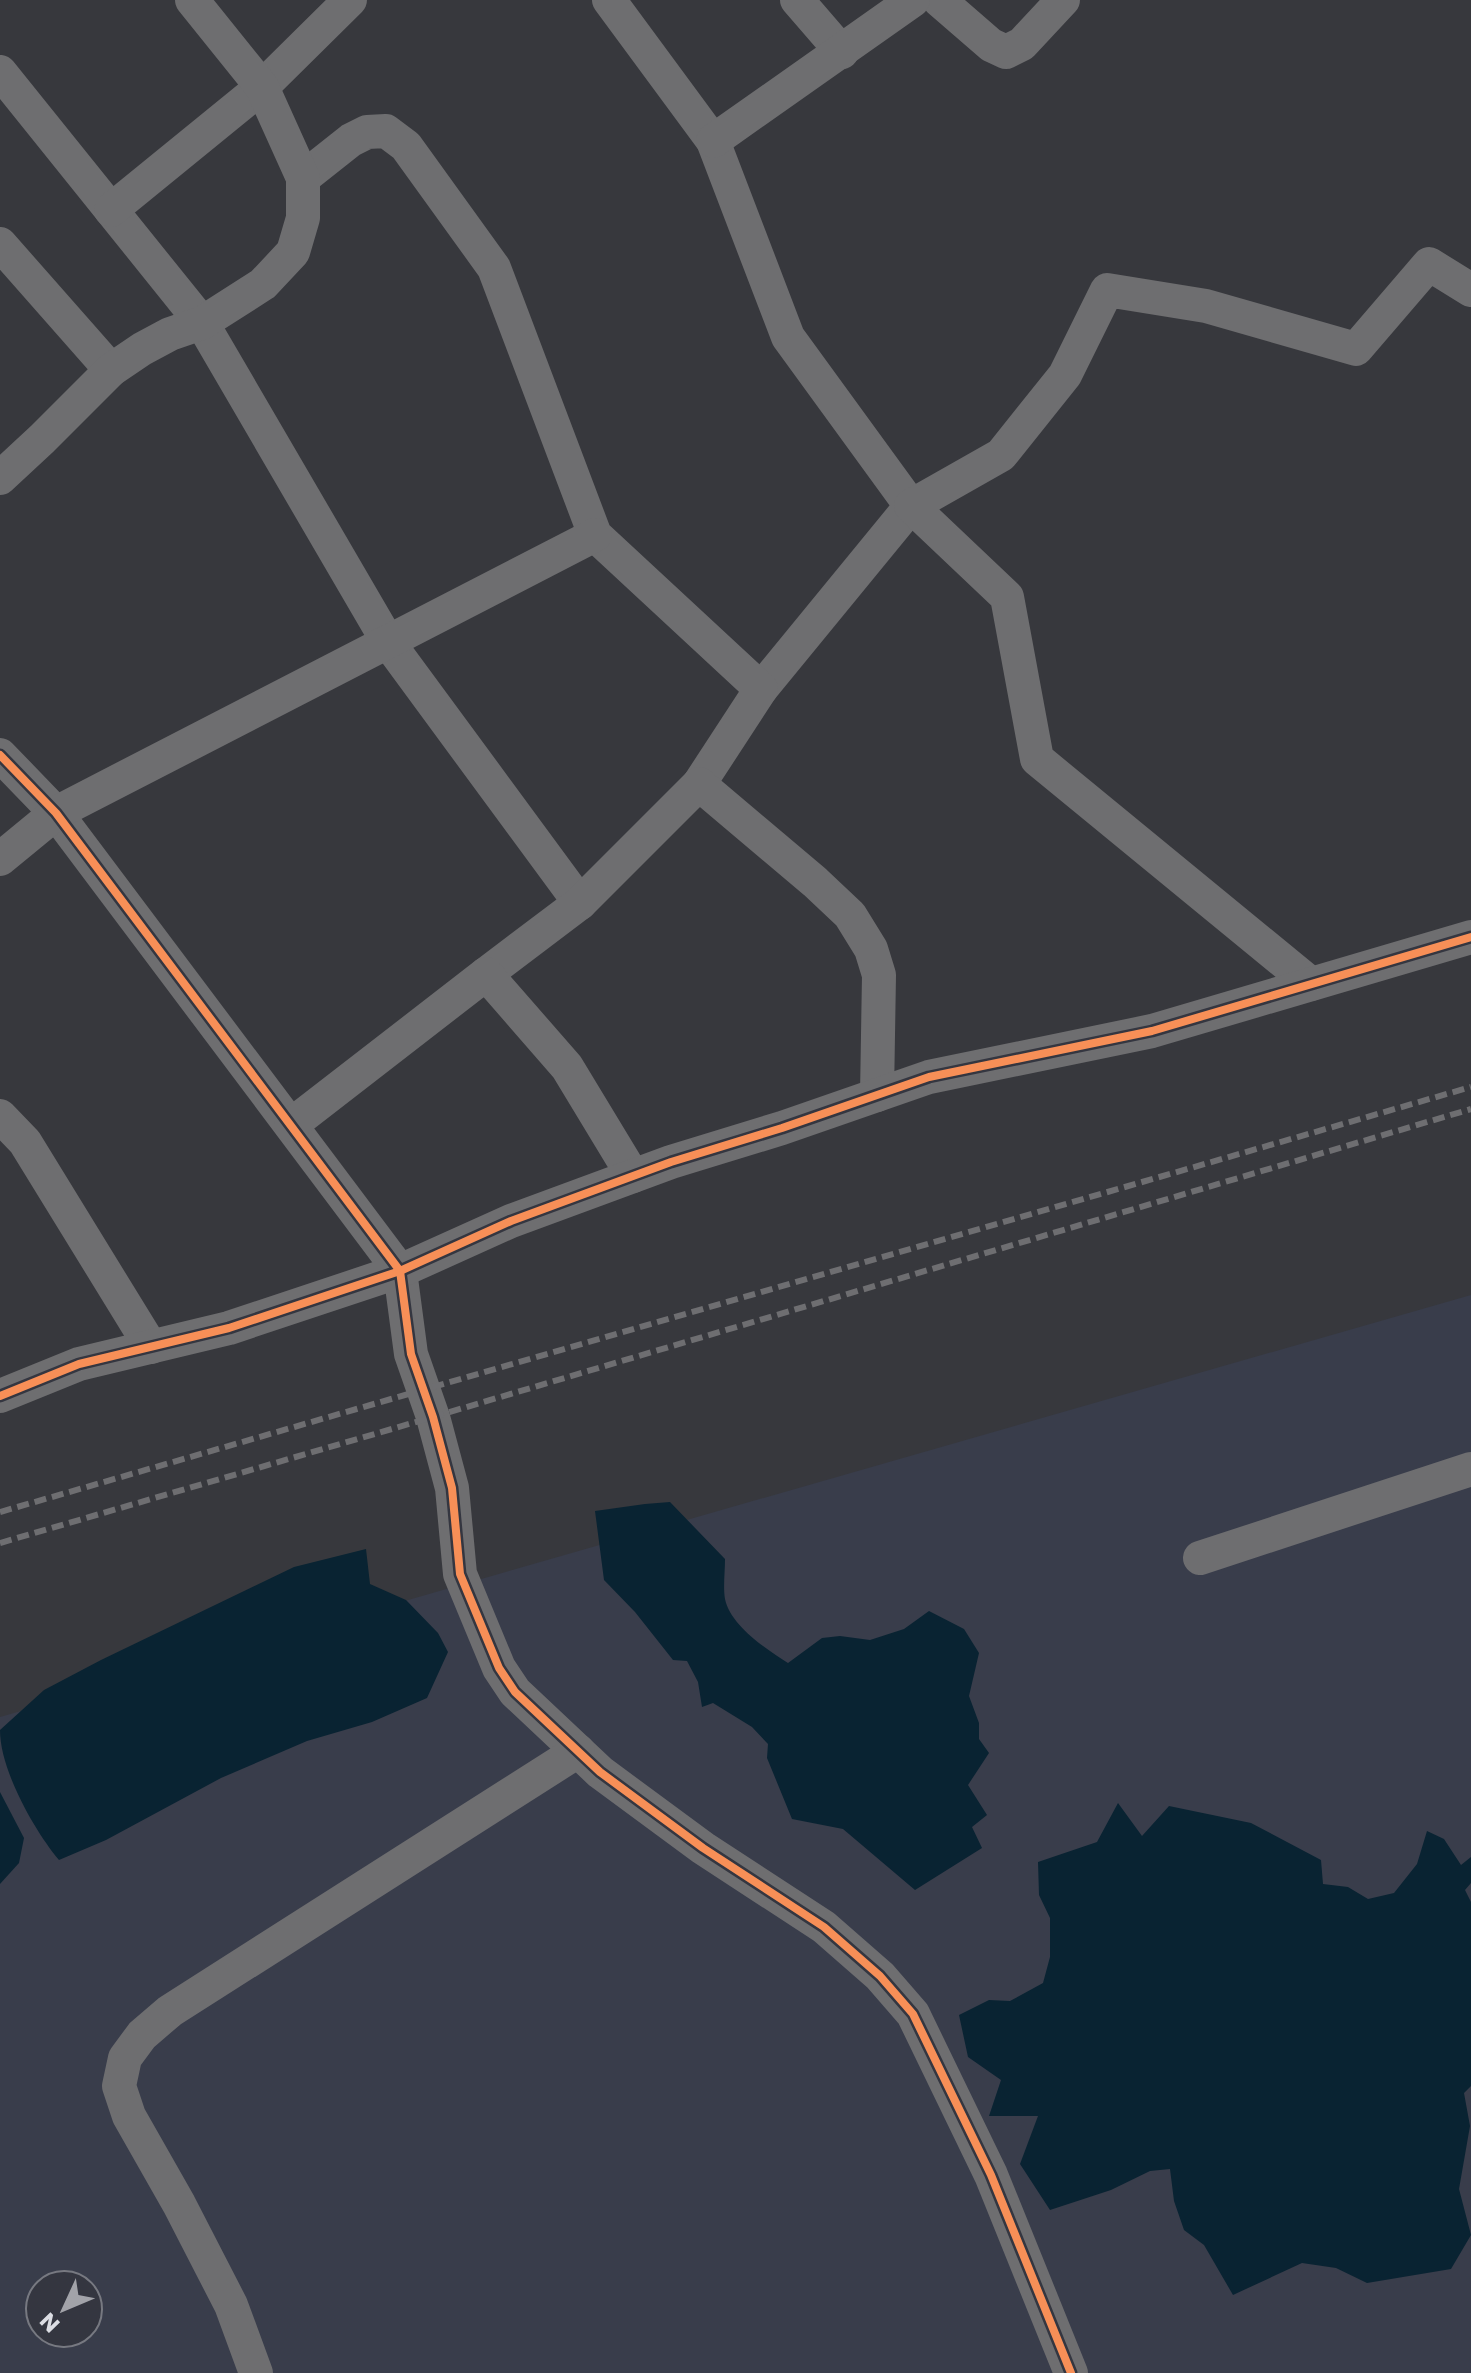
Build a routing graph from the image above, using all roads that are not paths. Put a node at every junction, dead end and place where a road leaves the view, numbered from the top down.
1 (192, 0) edge
2 (350, 0) edge
3 (609, 0) edge
4 (797, 0) edge
5 (913, 0) edge
6 (939, 0) edge
7 (1063, 0) edge
8 (842, 52) junction
9 (0, 72) edge
10 (262, 87) junction
11 (713, 141) junction
12 (303, 178) junction
13 (111, 210) junction
14 (0, 244) edge
15 (1471, 290) edge
16 (202, 323) junction
17 (111, 370) junction
18 (0, 478) edge
19 (911, 506) junction
20 (595, 535) junction
21 (388, 642) junction
22 (761, 689) junction
23 (0, 755) edge
24 (699, 784) junction
25 (56, 813) junction
26 (0, 859) edge
27 (580, 903) junction
28 (1471, 937) edge
29 (486, 974) junction
30 (1311, 984) junction
31 (877, 1095) junction
32 (0, 1116) edge
33 (291, 1125) junction
34 (633, 1176) junction
35 (400, 1271) junction
36 (151, 1347) junction
37 (0, 1396) edge
38 (1471, 1469) edge
39 (1200, 1558) dead end
40 (578, 1751) junction
41 (256, 2373) edge
42 (1071, 2373) edge

1 - 10 street
2 - 10 street
3 - 11 street
4 - 8 street
5 - 8 street
6 - 7 street
8 - 11 street
9 - 13 street
10 - 12 street
10 - 13 street
11 - 19 street
12 - 16 street
12 - 20 street
13 - 16 street
14 - 17 street
15 - 19 street
16 - 17 street
16 - 21 street
17 - 18 street
19 - 22 street
19 - 30 street
20 - 21 street
20 - 22 street
21 - 25 street
21 - 27 street
22 - 24 street
23 - 25 street
24 - 27 street
24 - 31 street
25 - 26 street
25 - 33 street
27 - 29 street
28 - 30 street
29 - 33 street
29 - 34 street
30 - 31 street
31 - 34 street
32 - 36 street
33 - 35 street
34 - 35 street
35 - 36 street
35 - 40 street
36 - 37 street
38 - 39 street
40 - 41 street
40 - 42 street

